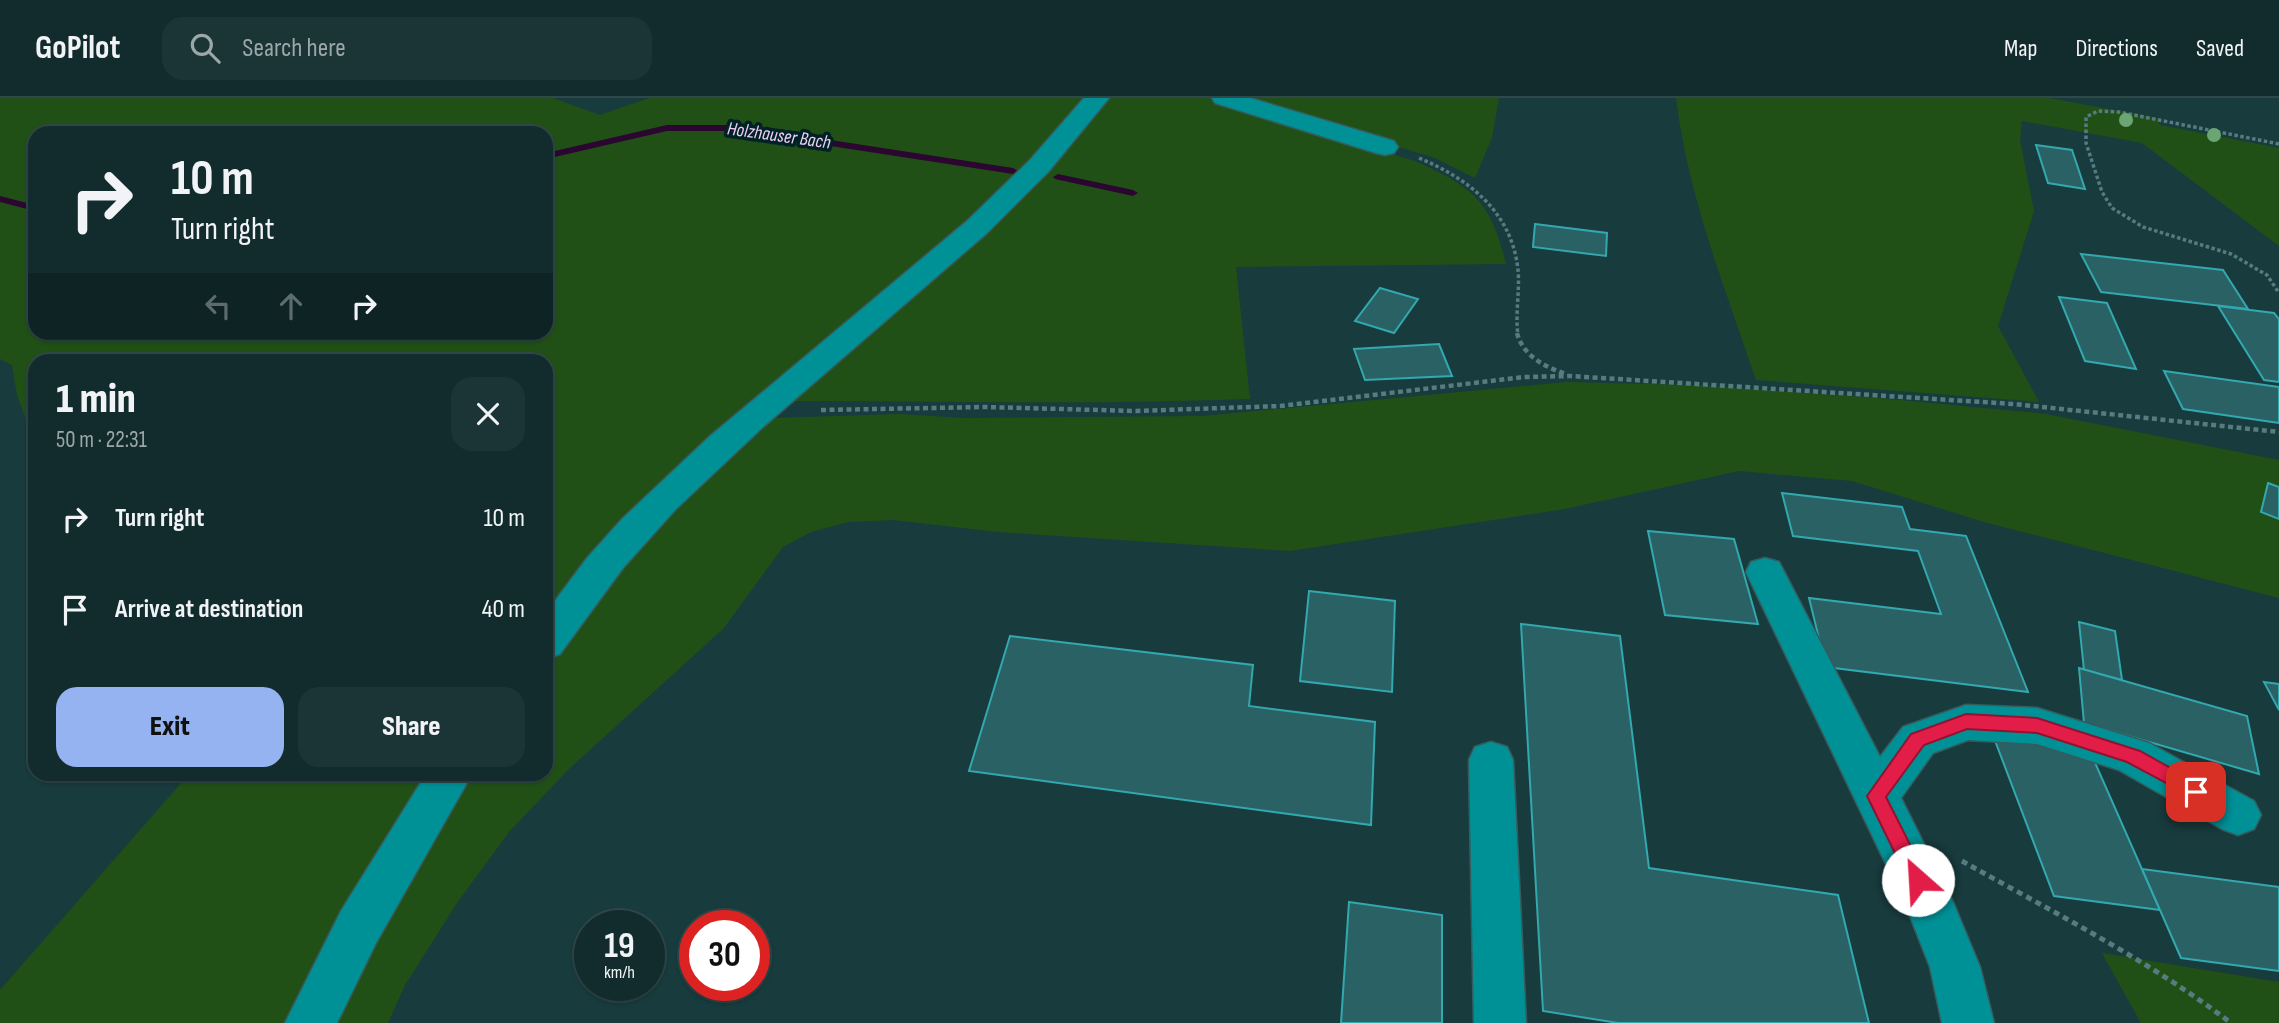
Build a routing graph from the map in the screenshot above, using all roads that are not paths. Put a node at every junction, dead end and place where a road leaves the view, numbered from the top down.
1 (1097, 98) edge
2 (1224, 98) edge
3 (1385, 147) road end
4 (1765, 572) dead end
5 (553, 634) edge
6 (1490, 760) dead end
7 (446, 781) edge
8 (2238, 815) dead end
9 (1886, 816) junction
10 (311, 1023) edge
11 (1500, 1023) edge
12 (1968, 1023) edge

1 - 5 street
2 - 3 street
4 - 9 street
6 - 11 street
7 - 10 street
8 - 9 street
9 - 12 street

